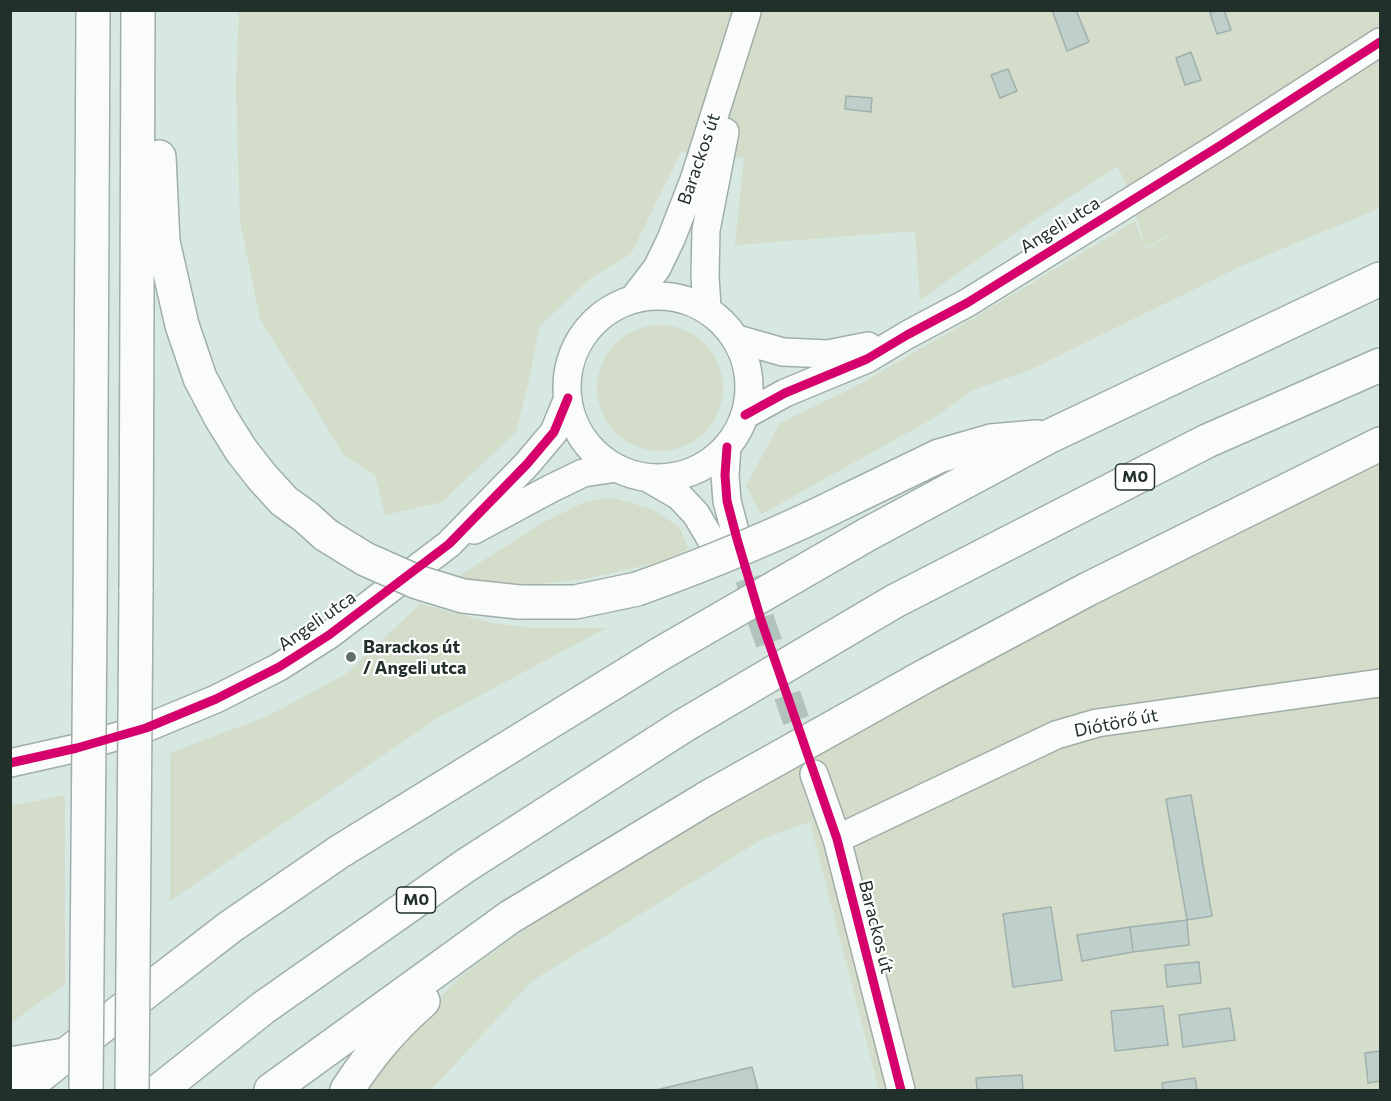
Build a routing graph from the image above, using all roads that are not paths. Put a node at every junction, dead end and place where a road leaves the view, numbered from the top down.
1 (93, 10) edge
2 (747, 11) edge
3 (138, 15) edge
4 (1380, 42) edge
5 (1380, 279) edge
6 (634, 298) junction
7 (707, 309) junction
8 (907, 335) junction
9 (737, 339) junction
10 (1380, 365) edge
11 (568, 398) junction
12 (746, 415) junction
13 (1050, 436) junction
14 (1380, 444) edge
15 (727, 447) junction
16 (616, 468) junction
17 (648, 478) junction
18 (449, 544) junction
19 (1380, 683) edge
20 (10, 763) edge
21 (814, 774) tunnel mouth
22 (837, 839) junction
23 (510, 917) junction
24 (66, 1054) junction
25 (10, 1064) edge
26 (22, 1090) edge
27 (86, 1090) edge
28 (132, 1090) edge
29 (160, 1090) edge
30 (271, 1090) edge
31 (347, 1090) edge
32 (901, 1090) edge

1 - 27 highway, bridge
2 - 6 street, Barackos út
2 - 7 street, Barackos út
3 - 13 highway, bridge
3 - 28 highway, bridge
4 - 8 street, Angeli utca
5 - 13 highway
6 - 7 street
6 - 11 street
7 - 9 street
8 - 9 street, Angeli utca
8 - 12 street, Angeli utca
9 - 12 street
10 - 29 highway, M0, bridge
11 - 16 street
11 - 18 street, Angeli utca
12 - 15 street
13 - 24 highway, bridge
14 - 23 highway, bridge
15 - 17 street
15 - 17 street
16 - 17 street
16 - 18 street, Angeli utca
18 - 20 street, Angeli utca
19 - 22 street, Diótörő út
21 - 22 street, Barackos út
22 - 32 street, Barackos út
23 - 30 highway
23 - 31 highway
24 - 25 highway
24 - 26 highway

